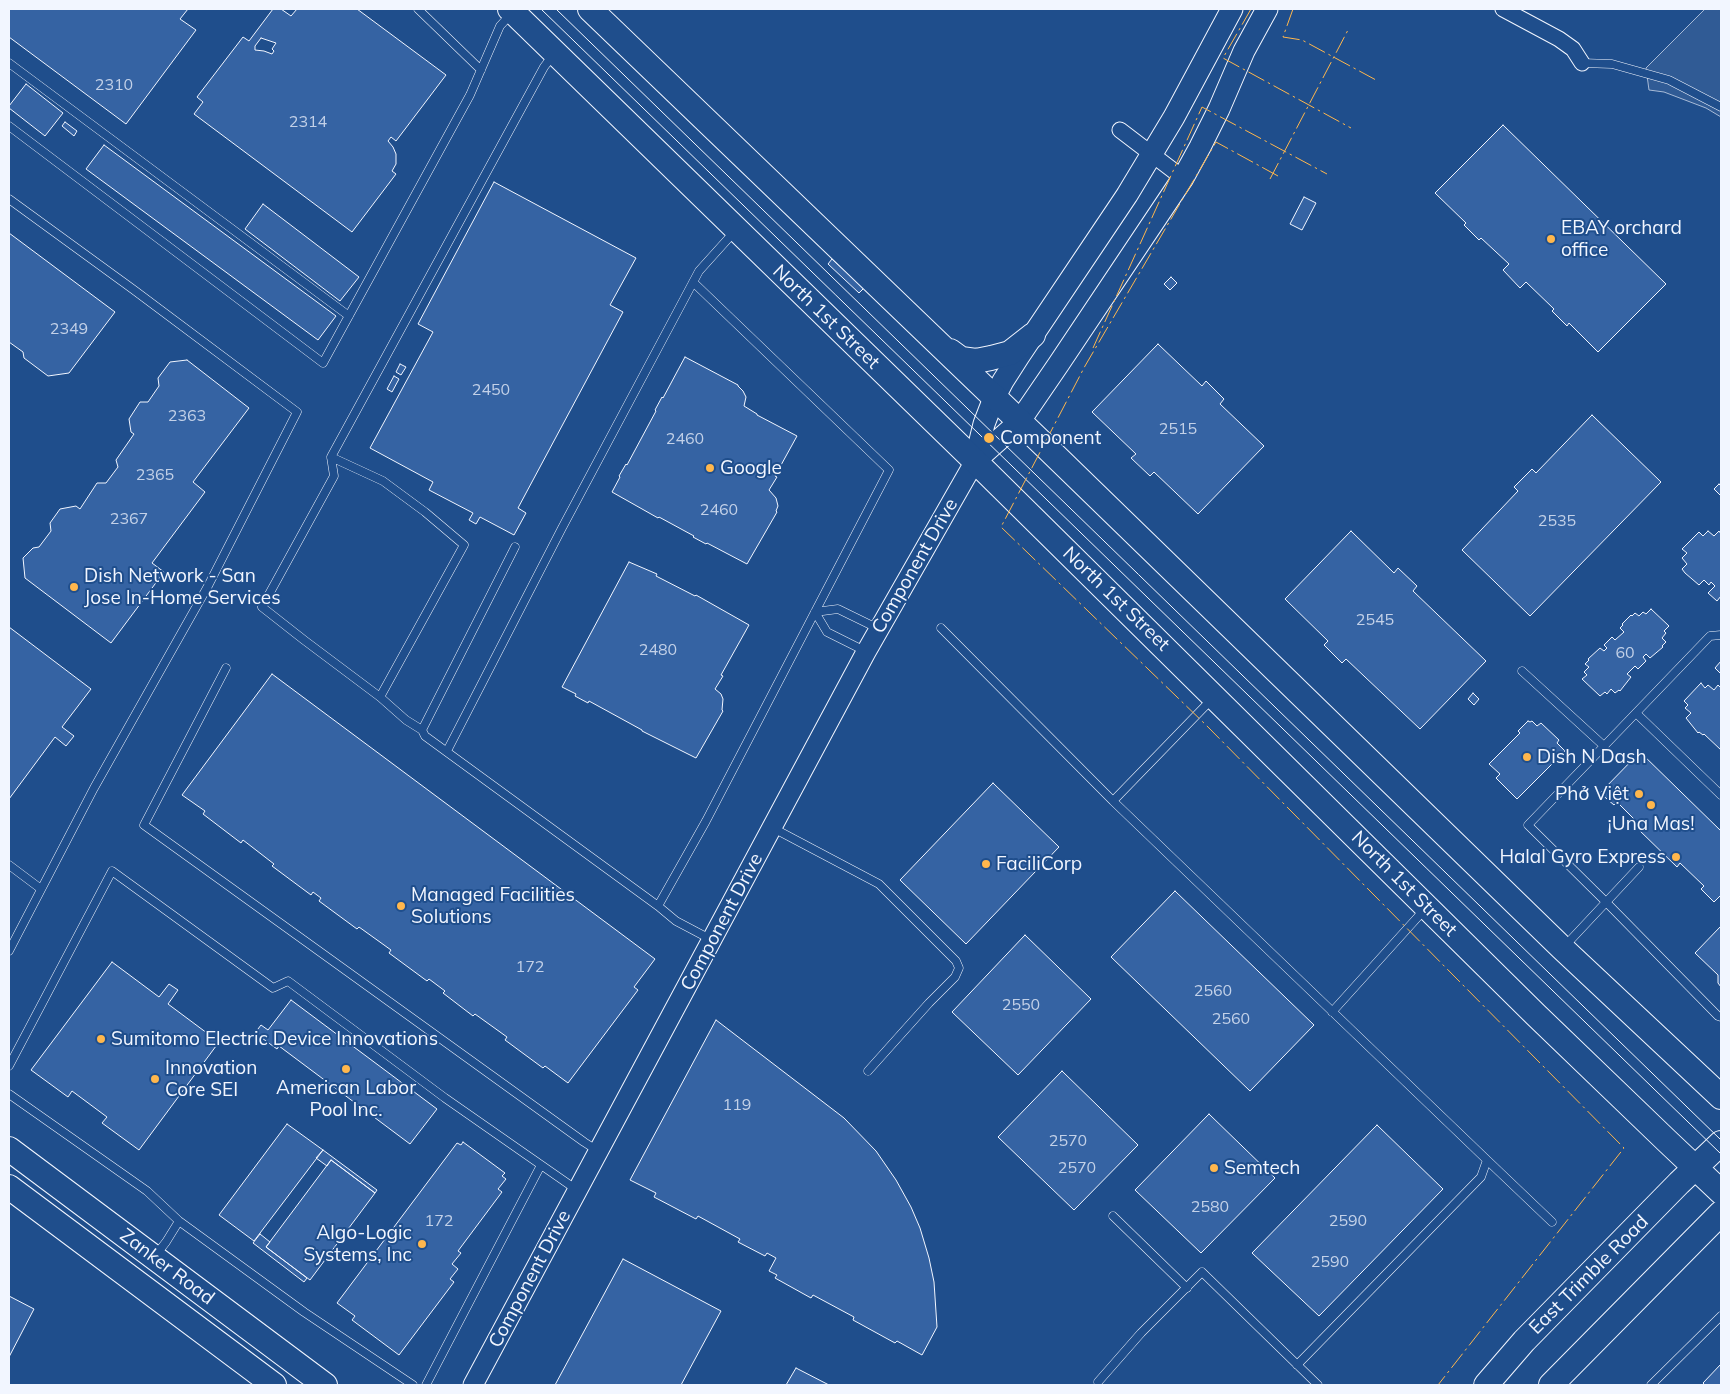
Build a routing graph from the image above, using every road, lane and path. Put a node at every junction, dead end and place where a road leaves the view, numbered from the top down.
1 (418, 9) edge
2 (1232, 9) edge
3 (1267, 9) edge
4 (1503, 9) edge
5 (511, 10) edge
6 (594, 10) edge
7 (555, 54) junction
8 (9, 63) edge
9 (1582, 63) joint
10 (481, 70) junction
11 (1721, 107) edge
12 (9, 126) edge
13 (1120, 130) dead end
14 (1152, 154) junction
15 (1182, 178) junction
16 (9, 199) edge
17 (736, 230) junction
18 (694, 282) junction
19 (349, 316) junction
20 (929, 335) junction
21 (1033, 335) junction
22 (994, 398) junction
23 (1019, 422) junction
24 (331, 457) junction
25 (975, 461) junction
26 (515, 547) dead end
27 (815, 612) junction
28 (941, 628) dead end
29 (879, 629) junction
30 (1721, 635) edge
31 (866, 652) junction
32 (226, 668) dead end
33 (1522, 671) dead end
34 (1215, 696) junction
35 (380, 698) junction
36 (1636, 712) junction
37 (422, 730) junction
38 (1604, 746) junction
39 (447, 751) junction
40 (1721, 795) edge
41 (1113, 801) junction
42 (772, 828) junction
43 (9, 865) edge
44 (1639, 867) dead end
45 (41, 889) junction
46 (1606, 902) junction
47 (658, 906) junction
48 (1427, 907) junction
49 (712, 940) junction
50 (1562, 948) junction
51 (9, 951) edge
52 (1332, 1012) junction
53 (1721, 1017) edge
54 (9, 1066) edge
55 (868, 1071) dead end
56 (9, 1094) edge
57 (1721, 1097) edge
58 (1721, 1143) edge
59 (9, 1149) edge
60 (598, 1151) junction
61 (1487, 1160) junction
62 (540, 1165) junction
63 (1695, 1167) junction
64 (9, 1187) edge
65 (578, 1190) junction
66 (1721, 1192) edge
67 (1721, 1213) edge
68 (1113, 1216) dead end
69 (179, 1221) junction
70 (1552, 1222) dead end
71 (154, 1258) junction
72 (1187, 1288) junction
73 (1721, 1316) edge
74 (1297, 1365) junction
75 (1098, 1382) dead end
76 (274, 1385) edge
77 (325, 1385) edge
78 (413, 1385) edge
79 (426, 1385) edge
80 (473, 1385) edge
81 (1318, 1385) edge
82 (1486, 1385) edge
83 (1551, 1385) edge
84 (1651, 1385) edge

1 - 10 lane
2 - 14 main road, Component Drive
3 - 15 main road, Component Drive
4 - 9 street
5 - 7 main road, North 1st Street
5 - 10 lane
6 - 20 main road
7 - 17 main road, North 1st Street
7 - 24 lane
8 - 19 lane
9 - 11 lane
10 - 19 lane
12 - 19 lane
13 - 14 street
14 - 15 street
14 - 21 main road, Component Drive
15 - 23 main road, Component Drive
16 - 45 lane
17 - 18 lane
17 - 25 main road, North 1st Street
18 - 27 lane
18 - 39 lane
20 - 21 main road
20 - 22 main road
21 - 22 main road, Component Drive
22 - 23 main road
22 - 25 main road, Component Drive
23 - 25 main road, Component Drive
23 - 50 main road
24 - 35 lane
24 - 35 lane
25 - 29 street, Component Drive
25 - 34 main road, North 1st Street
26 - 37 lane
27 - 29 lane
27 - 31 lane
27 - 47 lane
28 - 41 lane
29 - 31 street, Component Drive
30 - 36 lane
31 - 42 street, Component Drive
32 - 60 lane
33 - 38 lane
34 - 41 lane
34 - 48 main road, North 1st Street
35 - 37 lane
36 - 38 lane
36 - 40 lane
37 - 39 lane
38 - 46 lane
39 - 47 lane
41 - 52 lane
42 - 49 street, Component Drive
42 - 55 lane
43 - 45 lane
44 - 46 lane
45 - 51 lane
46 - 50 lane
46 - 53 lane
47 - 49 lane
48 - 52 lane
48 - 63 main road, North 1st Street
49 - 60 street, Component Drive
50 - 57 main road
52 - 61 lane
54 - 62 lane
56 - 69 lane
58 - 63 main road, East Trimble Road
59 - 71 main road, Zanker Road
60 - 65 street, Component Drive
61 - 70 lane
61 - 74 lane
62 - 65 lane
62 - 79 lane
63 - 66 main road, North 1st Street
63 - 82 main road, East Trimble Road
64 - 76 main road, Zanker Road
65 - 80 street, Component Drive
67 - 83 main road
68 - 72 lane
69 - 71 lane
69 - 78 lane
71 - 77 main road, Zanker Road
72 - 74 lane
72 - 75 lane
73 - 84 lane
74 - 81 lane

